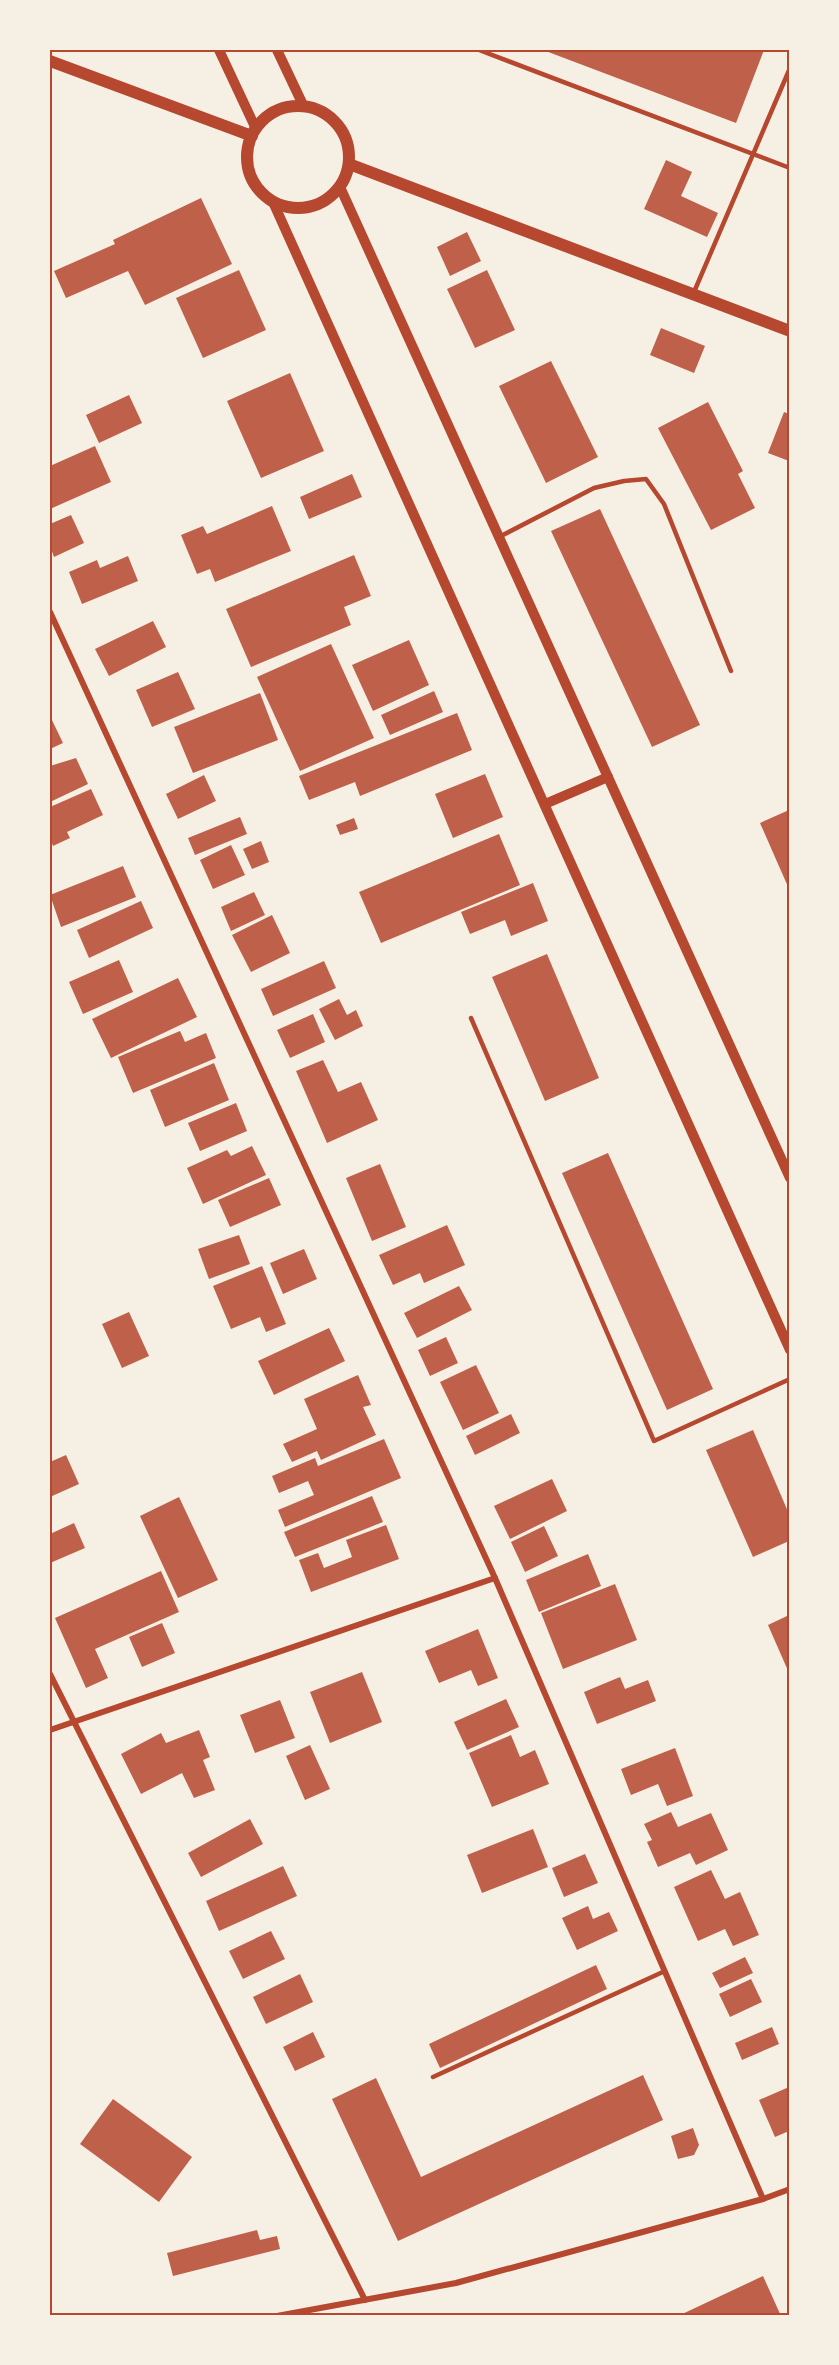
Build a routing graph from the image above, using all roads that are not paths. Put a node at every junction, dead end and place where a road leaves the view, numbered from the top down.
1 (219, 50) edge
2 (277, 50) edge
3 (479, 50) edge
4 (50, 60) edge
5 (789, 68) edge
6 (304, 107) junction
7 (254, 132) junction
8 (754, 154) junction
9 (349, 164) junction
10 (789, 168) edge
11 (340, 187) junction
12 (273, 202) junction
13 (693, 295) junction
14 (789, 331) edge
15 (498, 537) junction
16 (50, 612) edge
17 (731, 671) dead end
18 (608, 777) junction
19 (545, 804) junction
20 (471, 1018) dead end
21 (789, 1178) edge
22 (789, 1350) edge
23 (789, 1379) edge
24 (495, 1578) junction
25 (50, 1674) edge
26 (72, 1721) junction
27 (50, 1730) edge
28 (665, 1971) junction
29 (433, 2076) dead end
30 (789, 2189) edge
31 (763, 2199) junction
32 (365, 2300) junction
33 (277, 2316) edge

1 - 7 street
2 - 6 street
3 - 8 lane
4 - 7 main road
5 - 8 lane
6 - 7 main road
6 - 9 main road
7 - 12 main road
8 - 10 lane
8 - 13 lane
9 - 11 main road
9 - 13 main road
11 - 12 main road
11 - 15 street
12 - 19 street
13 - 14 main road
15 - 17 lane
15 - 18 street
16 - 24 street
18 - 19 street
18 - 21 street
19 - 22 street
20 - 23 lane
24 - 26 street
24 - 28 street
25 - 26 street
26 - 27 street
26 - 32 street
28 - 29 lane
28 - 31 street
30 - 31 street
31 - 32 street
32 - 33 street

